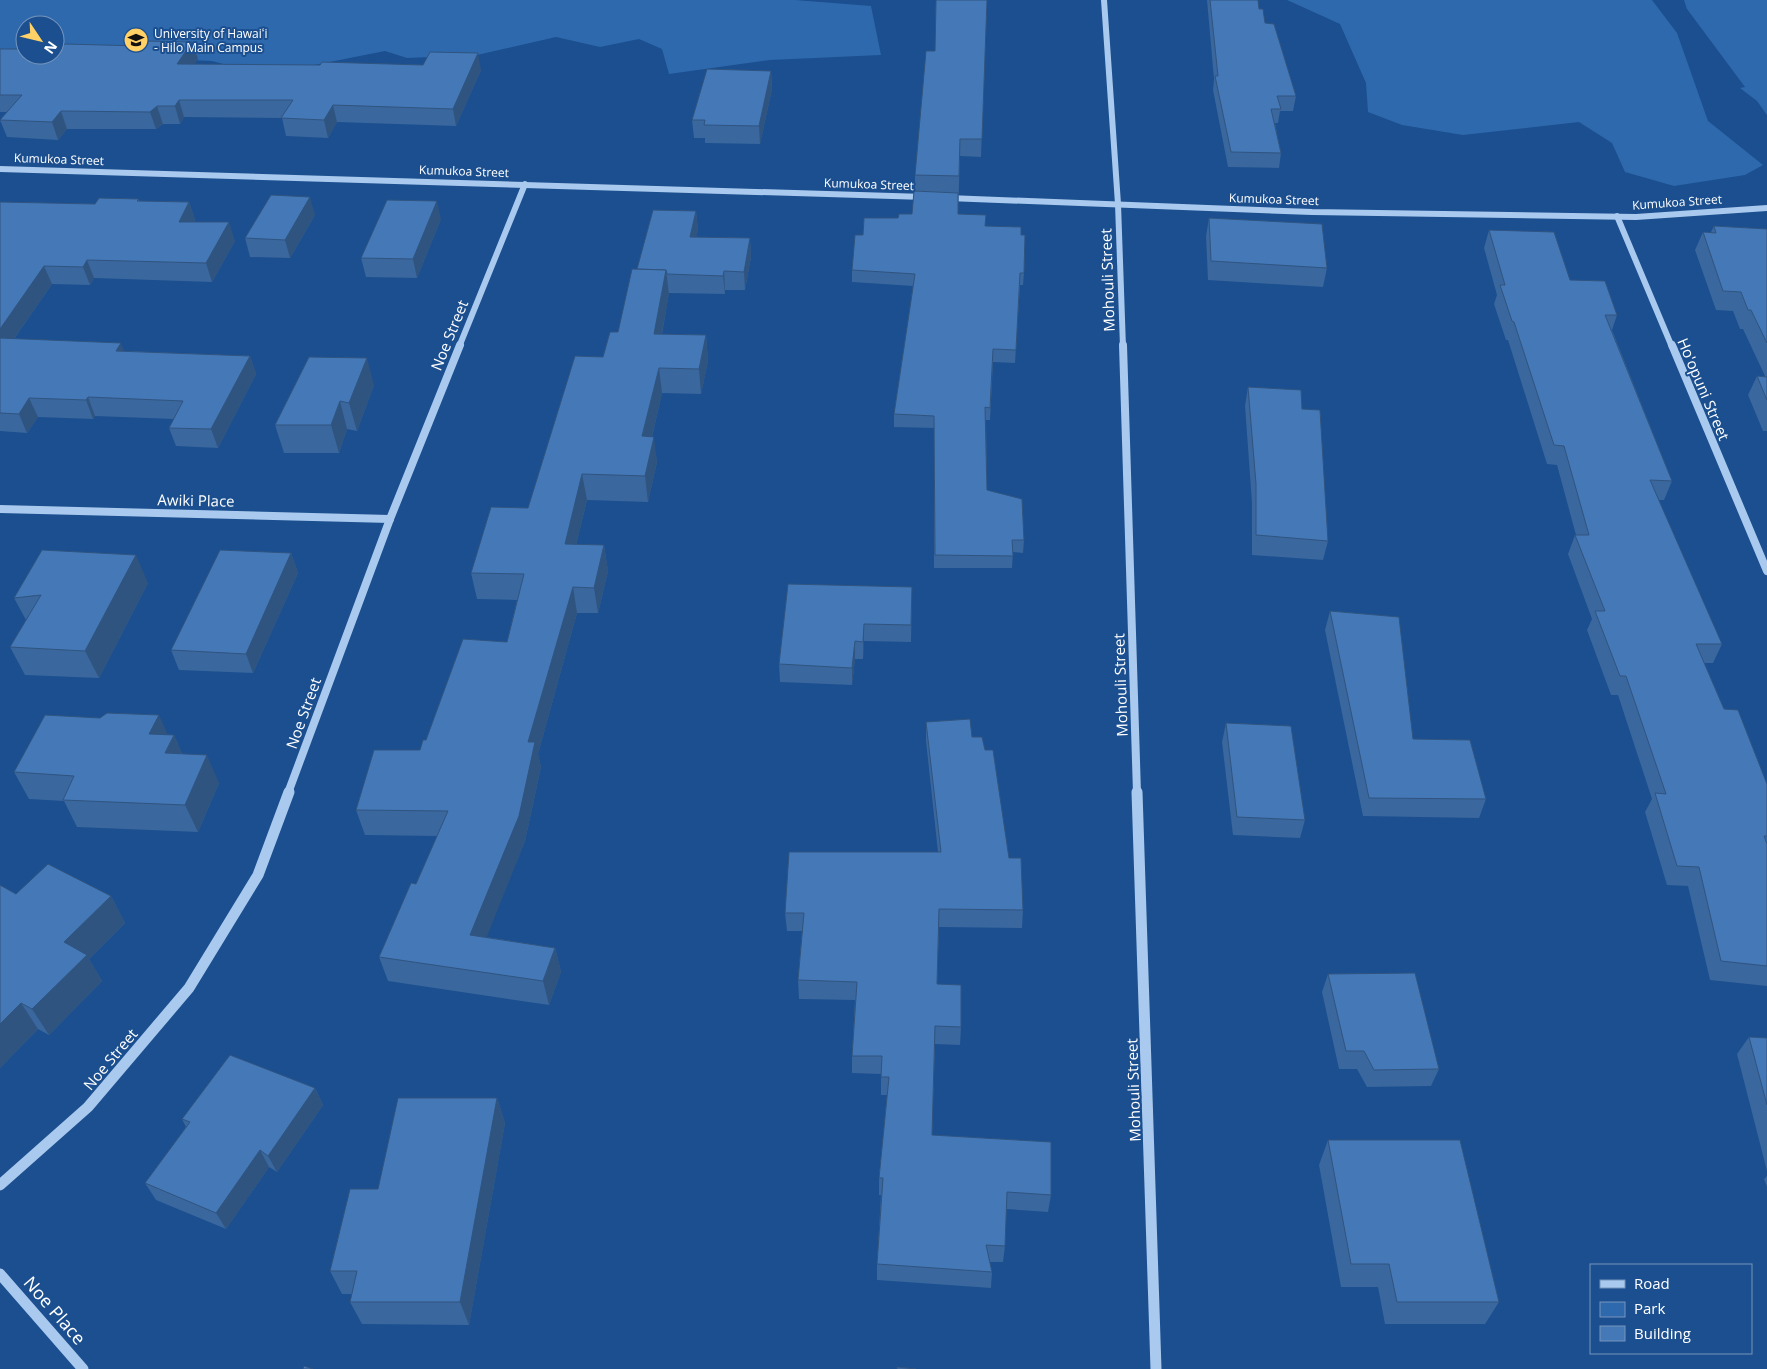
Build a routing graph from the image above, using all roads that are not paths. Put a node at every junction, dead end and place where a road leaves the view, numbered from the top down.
1 (1104, 0) edge
2 (0, 169) edge
3 (525, 184) junction
4 (930, 197) edge
5 (940, 198) edge
6 (1118, 204) junction
7 (1767, 208) edge
8 (1616, 216) junction
9 (0, 508) edge
10 (390, 519) junction
11 (1767, 571) edge
12 (0, 1186) edge
13 (0, 1274) edge
14 (84, 1369) edge
15 (1156, 1369) edge

1 - 6 street, Mohouli Street
2 - 3 street, Kumukoa Street
3 - 4 street, Kumukoa Street
3 - 10 street, Noe Street
5 - 6 street, Kumukoa Street
6 - 8 street, Kumukoa Street
6 - 15 street, Mohouli Street
7 - 8 street, Kumukoa Street
8 - 11 street, Ho'opuni Street
9 - 10 street, Awiki Place
10 - 12 street, Noe Street
13 - 14 street, Noe Place

